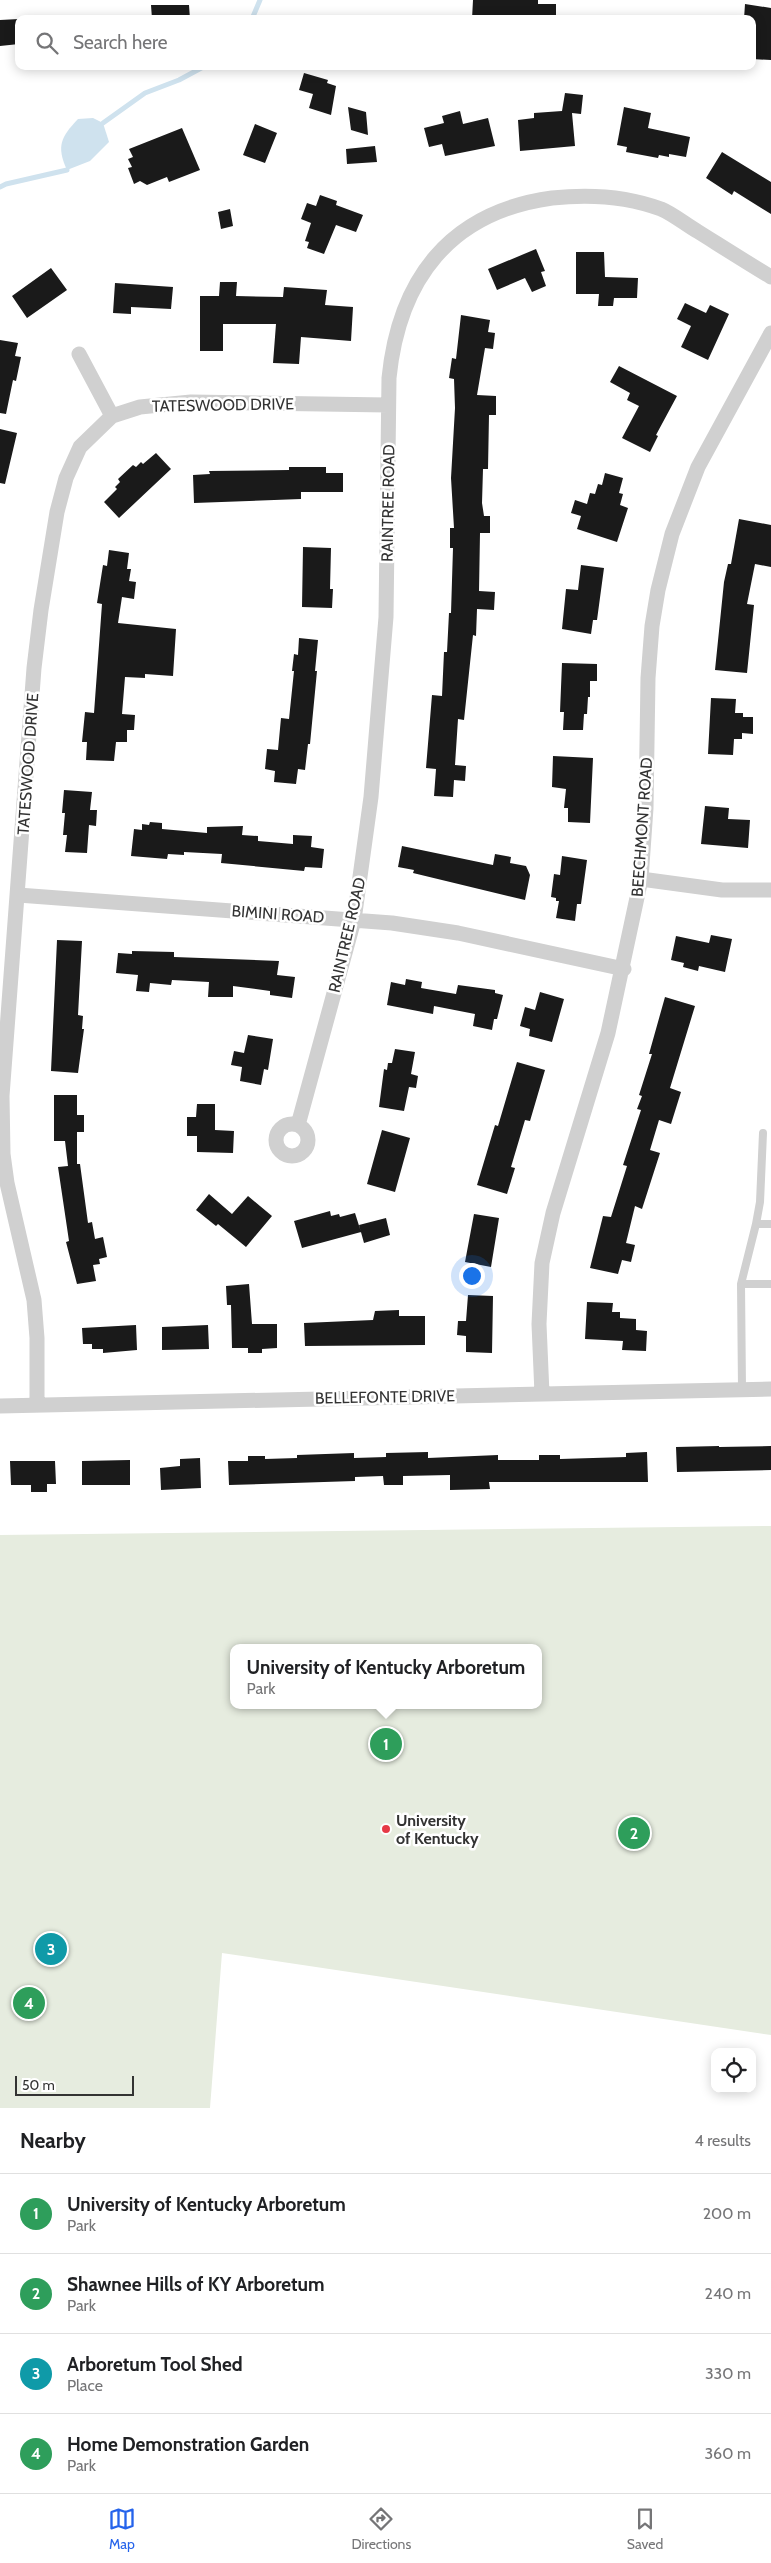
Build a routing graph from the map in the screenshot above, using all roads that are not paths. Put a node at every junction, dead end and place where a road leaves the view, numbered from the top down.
1 (771, 277) edge
2 (771, 333) edge
3 (79, 354) dead end
4 (388, 405) junction
5 (112, 416) junction
6 (641, 879) junction
7 (771, 890) edge
8 (18, 895) junction
9 (354, 920) junction
10 (624, 968) junction
11 (298, 1125) dead end
12 (763, 1133) dead end
13 (756, 1224) junction
14 (771, 1224) edge
15 (741, 1284) junction
16 (771, 1284) edge
17 (771, 1388) edge
18 (742, 1389) junction
19 (542, 1394) junction
20 (37, 1405) junction
21 (0, 1406) edge

1 - 4 street, RAINTREE ROAD
2 - 6 street, BEECHMONT ROAD
3 - 5 street
4 - 5 street, TATESWOOD DRIVE
4 - 9 street, RAINTREE ROAD
5 - 8 street, TATESWOOD DRIVE
6 - 7 street
6 - 10 street, BEECHMONT ROAD
8 - 9 street, BIMINI ROAD
8 - 20 street, TATESWOOD DRIVE
9 - 10 street, BIMINI ROAD
9 - 11 street, RAINTREE ROAD
10 - 19 street, BEECHMONT ROAD
12 - 13 lane
13 - 14 lane
13 - 15 lane
15 - 16 lane
15 - 18 lane
17 - 18 street, BELLEFONTE DRIVE
18 - 19 street, BELLEFONTE DRIVE
19 - 20 street, BELLEFONTE DRIVE
20 - 21 street, BELLEFONTE DRIVE

